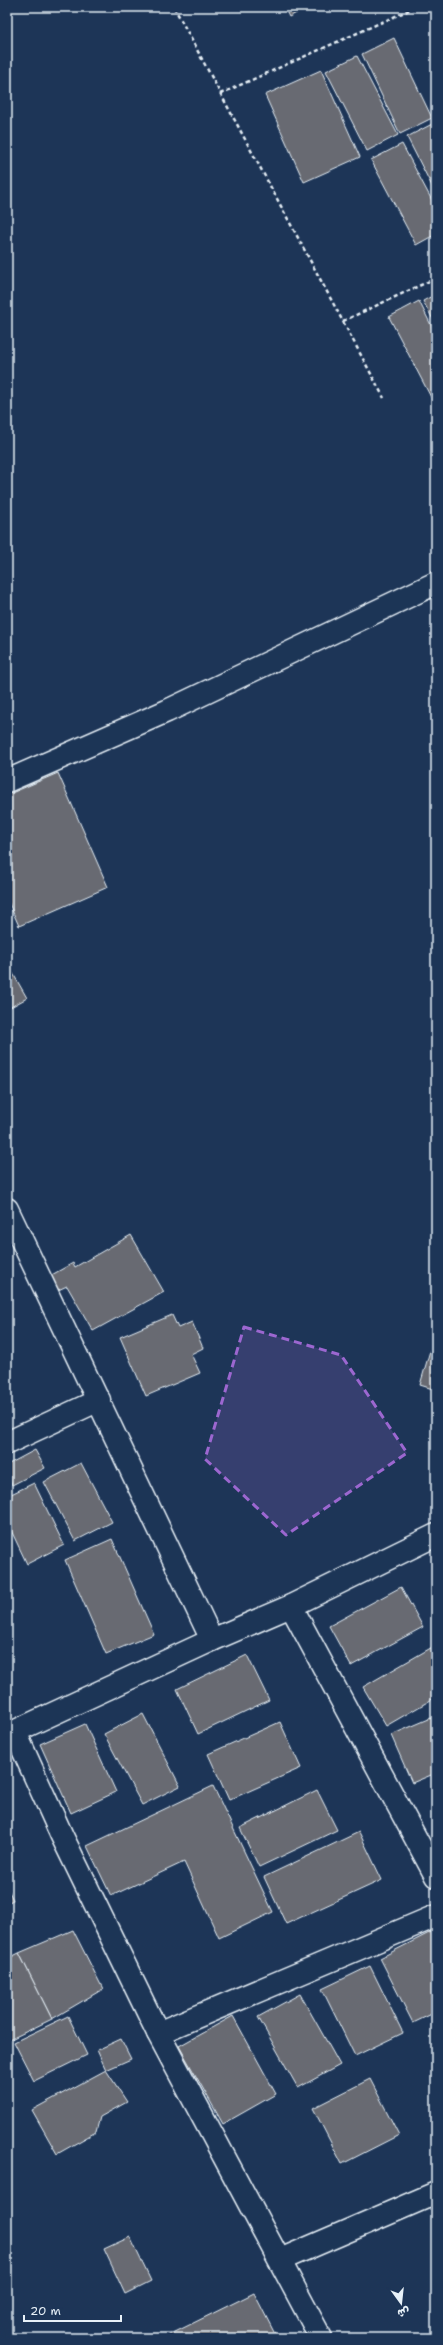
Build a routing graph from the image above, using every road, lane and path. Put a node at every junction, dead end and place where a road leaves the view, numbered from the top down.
1 (174, 7) edge
2 (416, 7) edge
3 (220, 94) junction
4 (436, 278) edge
5 (343, 321) junction
6 (384, 398) dead end
7 (436, 583) edge
8 (7, 781) edge
9 (7, 1209) edge
10 (100, 1400) junction
11 (7, 1443) edge
12 (436, 1535) edge
13 (291, 1606) junction
14 (212, 1640) junction
15 (11, 1734) edge
16 (436, 1876) edge
17 (436, 1916) edge
18 (158, 2033) junction
19 (436, 2193) edge
20 (280, 2260) junction
21 (321, 2338) edge

1 - 3 path
2 - 3 path
3 - 5 path
4 - 5 path
5 - 6 path
7 - 8 street
9 - 10 street
10 - 11 street
10 - 14 street
12 - 13 street
13 - 14 street
13 - 16 street
14 - 15 street
15 - 18 street
17 - 18 street
18 - 20 street
19 - 20 street
20 - 21 street

